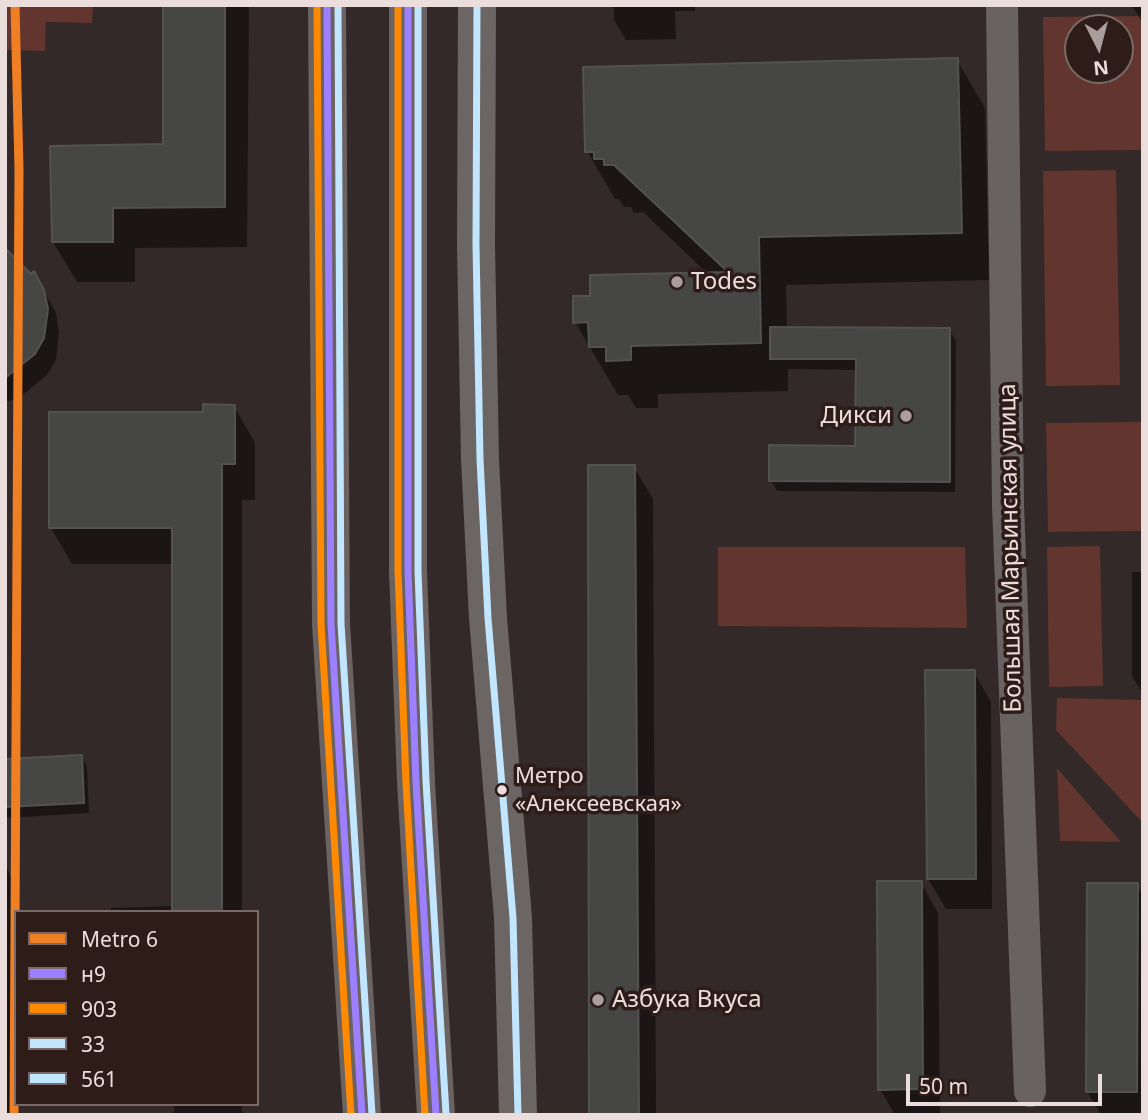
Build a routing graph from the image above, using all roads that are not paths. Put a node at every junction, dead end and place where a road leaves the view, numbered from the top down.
1 (327, 5) edge
2 (408, 5) edge
3 (478, 5) edge
4 (1002, 5) edge
5 (1030, 1091) dead end
6 (362, 1115) edge
7 (436, 1115) edge
8 (518, 1115) edge

1 - 6 main road
2 - 7 main road
3 - 8 street
4 - 5 street, Большая Марьинская улица

